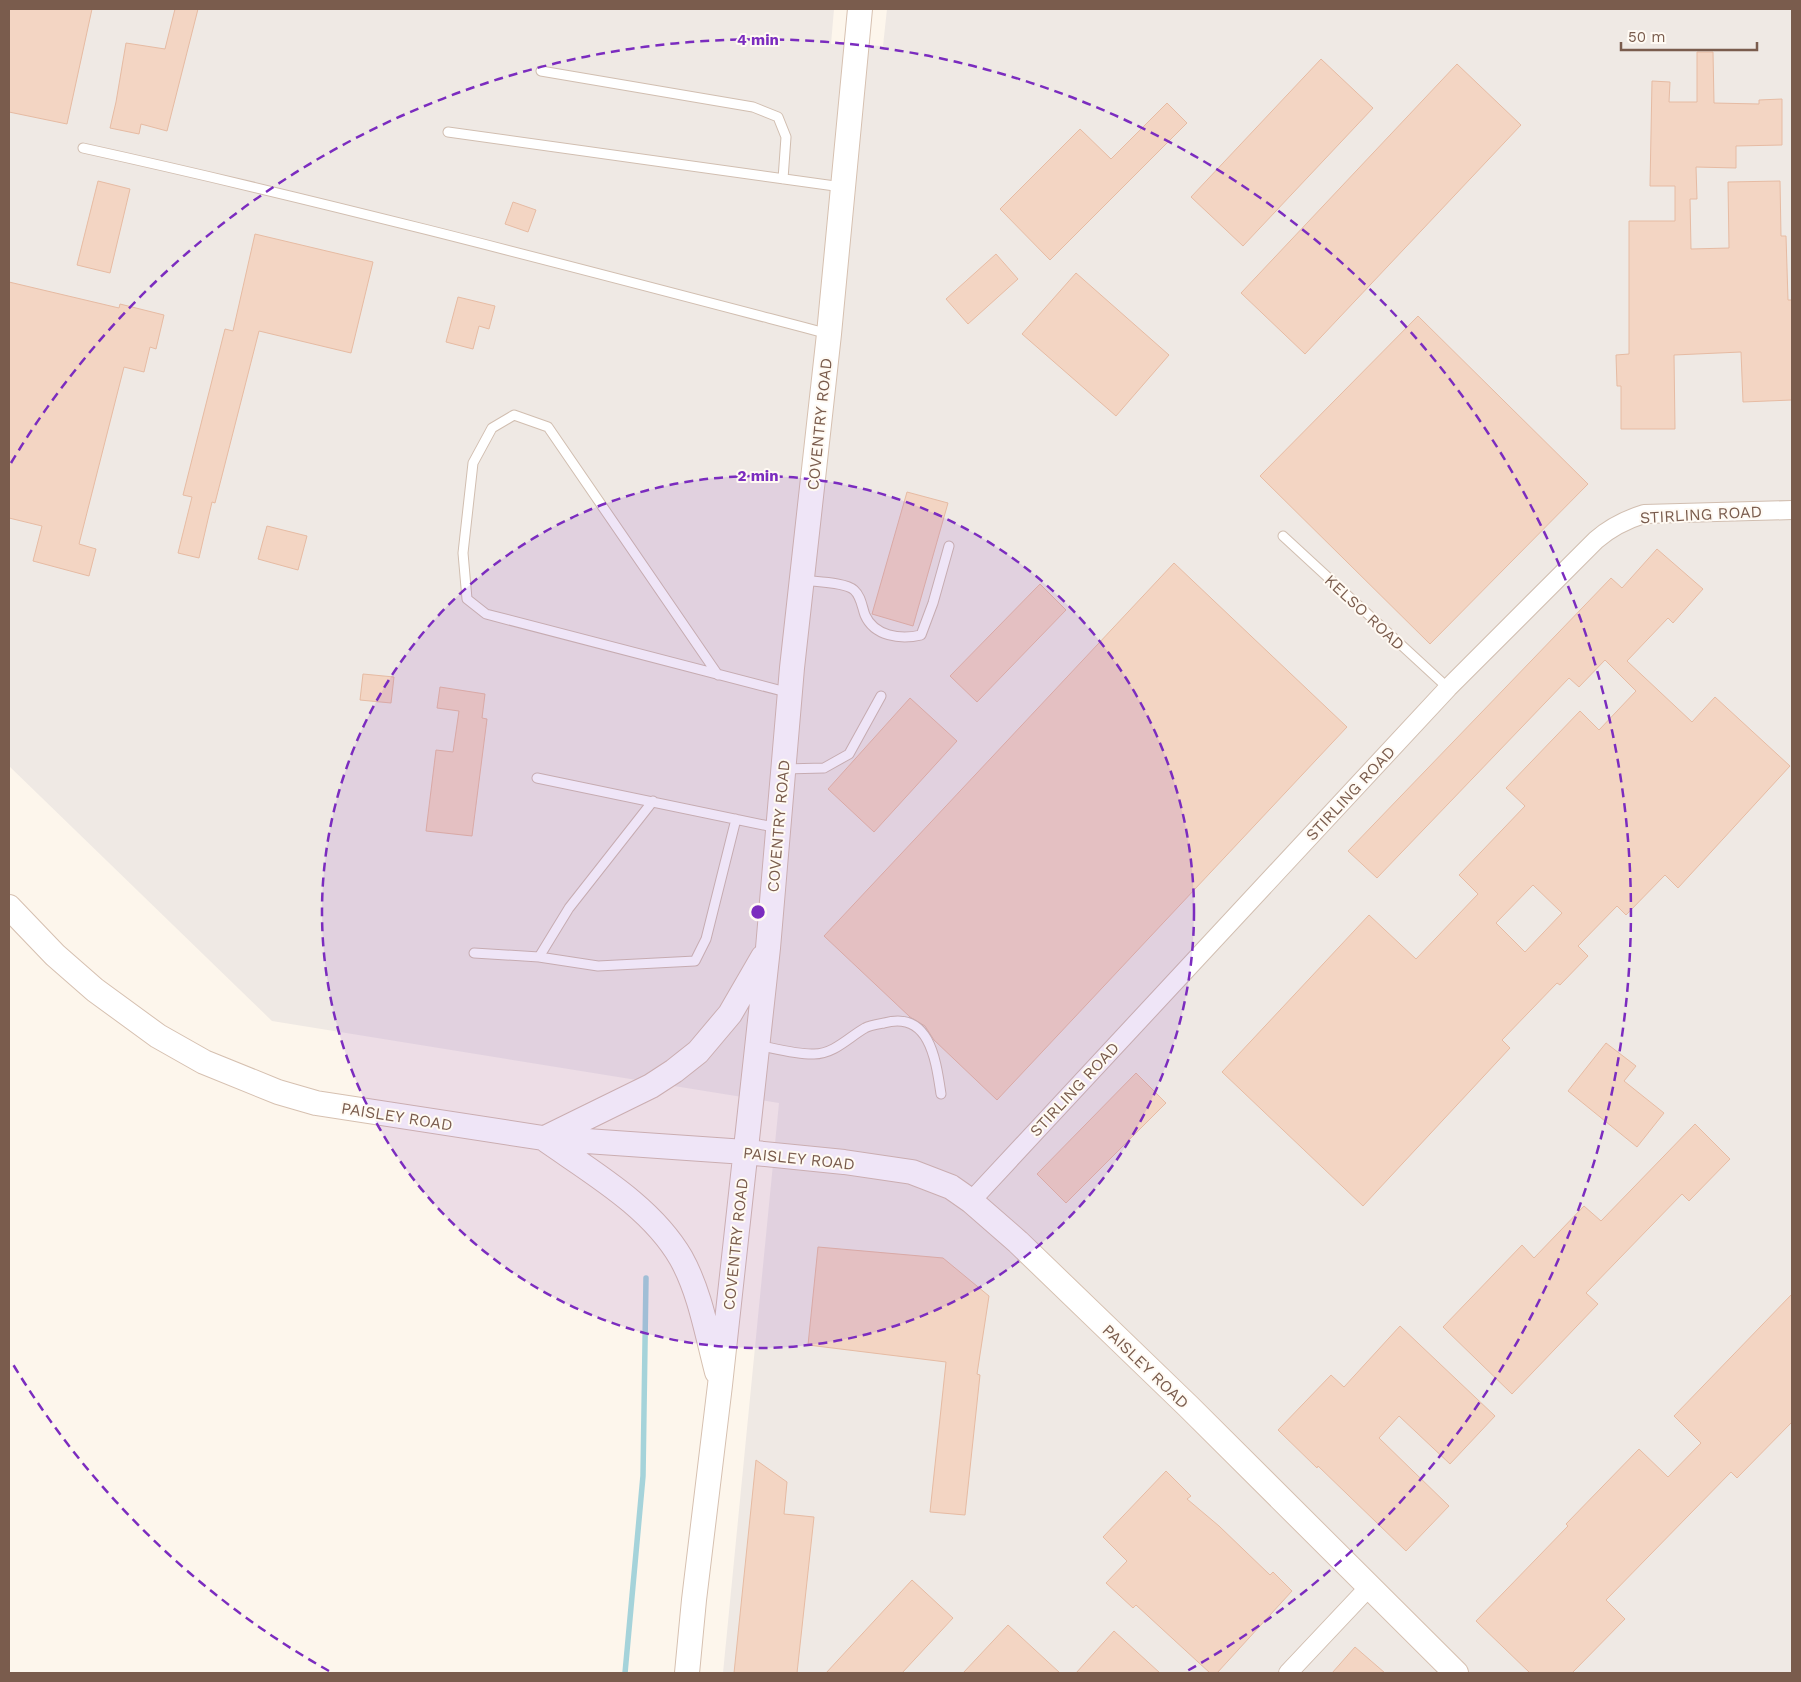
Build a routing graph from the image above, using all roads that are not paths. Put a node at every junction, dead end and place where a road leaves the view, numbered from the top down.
1 (860, 9) edge
2 (541, 71) dead end
3 (448, 132) dead end
4 (83, 148) dead end
5 (783, 179) junction
6 (843, 187) junction
7 (829, 334) junction
8 (1792, 510) edge
9 (1283, 536) dead end
10 (949, 546) dead end
11 (802, 580) junction
12 (718, 674) junction
13 (1448, 688) junction
14 (790, 693) junction
15 (881, 696) dead end
16 (783, 769) junction
17 (537, 778) dead end
18 (653, 801) junction
19 (736, 819) junction
20 (778, 828) junction
21 (9, 908) edge
22 (768, 948) junction
23 (474, 953) dead end
24 (539, 957) junction
25 (757, 1045) junction
26 (941, 1094) dead end
27 (543, 1138) junction
28 (745, 1152) junction
29 (971, 1201) junction
30 (720, 1385) junction
31 (1370, 1586) junction
32 (687, 1673) edge
33 (1288, 1673) edge
34 (1456, 1673) edge

1 - 6 main road, COVENTRY ROAD
2 - 5 lane
3 - 5 lane
4 - 7 lane
5 - 6 lane
6 - 7 main road, COVENTRY ROAD
7 - 11 main road, COVENTRY ROAD
8 - 13 street, STIRLING ROAD
9 - 13 lane, KELSO ROAD
10 - 11 lane
11 - 14 main road, COVENTRY ROAD
12 - 12 lane
12 - 14 lane
13 - 29 street, STIRLING ROAD
14 - 16 main road, COVENTRY ROAD
15 - 16 lane
16 - 20 main road, COVENTRY ROAD
17 - 18 lane
18 - 19 lane
18 - 24 lane
19 - 20 lane
19 - 24 lane
20 - 22 main road, COVENTRY ROAD
21 - 27 main road, PAISLEY ROAD
22 - 25 main road, COVENTRY ROAD
22 - 27 main road
23 - 24 lane
25 - 26 lane
25 - 28 main road, COVENTRY ROAD
27 - 28 main road, PAISLEY ROAD
27 - 30 main road
28 - 29 main road, PAISLEY ROAD
28 - 30 main road, COVENTRY ROAD
29 - 31 main road, PAISLEY ROAD
30 - 32 main road, COVENTRY ROAD
31 - 33 street
31 - 34 main road, PAISLEY ROAD

